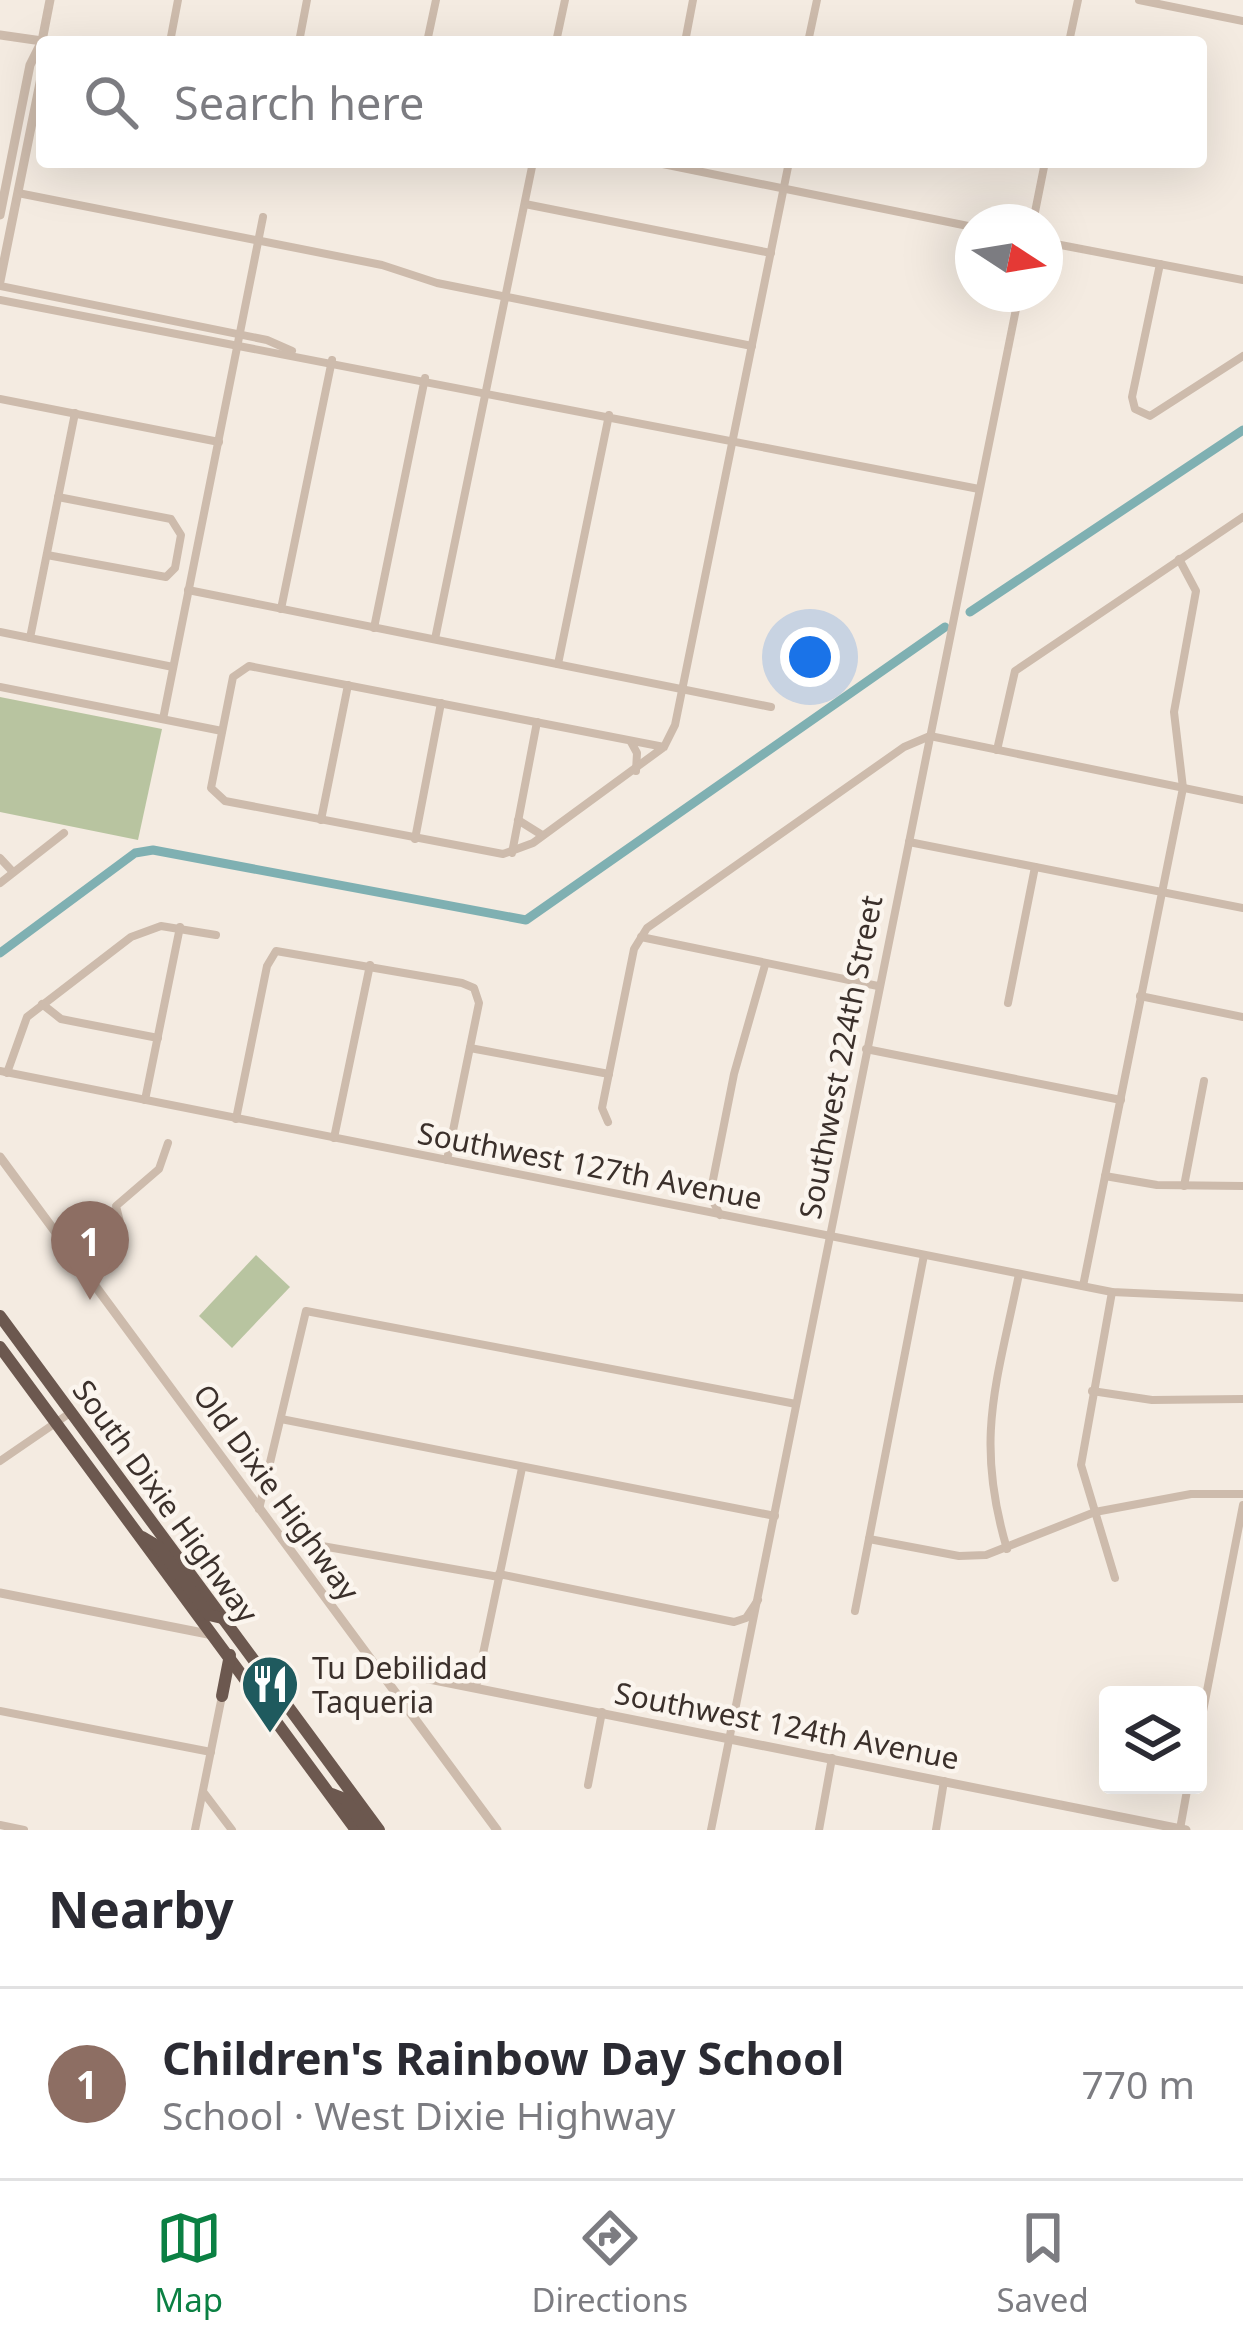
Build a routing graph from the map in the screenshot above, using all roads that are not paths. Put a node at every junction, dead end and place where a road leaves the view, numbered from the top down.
1 (50, 0) edge
2 (178, 0) edge
3 (307, 0) edge
4 (436, 0) edge
5 (565, 0) edge
6 (693, 0) edge
7 (817, 0) edge
8 (1078, 0) edge
9 (1139, 0) edge
10 (1243, 21) edge
11 (0, 35) edge
12 (43, 36) edge
13 (171, 36) edge
14 (300, 36) edge
15 (428, 36) edge
16 (557, 36) edge
17 (686, 36) edge
18 (809, 36) edge
19 (1071, 36) edge
20 (36, 41) edge
21 (36, 54) edge
22 (36, 103) edge
23 (532, 168) edge
24 (687, 168) edge
25 (788, 168) edge
26 (1044, 168) edge
27 (784, 188) junction
28 (18, 193) junction
29 (524, 204) junction
30 (1037, 204) edge
31 (0, 215) edge
32 (263, 217) dead end
33 (955, 223) edge
34 (259, 241) junction
35 (1063, 245) edge
36 (771, 253) junction
37 (1160, 264) junction
38 (1243, 280) edge
39 (0, 284) edge
40 (505, 297) junction
41 (0, 300) edge
42 (1015, 312) edge
43 (240, 335) junction
44 (752, 346) junction
45 (237, 348) junction
46 (293, 352) junction
47 (1243, 356) edge
48 (332, 360) junction
49 (425, 378) junction
50 (486, 390) junction
51 (0, 399) edge
52 (75, 413) junction
53 (609, 415) junction
54 (733, 439) junction
55 (219, 442) junction
56 (979, 489) junction
57 (58, 497) junction
58 (1243, 517) edge
59 (46, 555) junction
60 (1179, 559) junction
61 (188, 590) junction
62 (281, 609) junction
63 (374, 628) junction
64 (0, 632) edge
65 (30, 638) junction
66 (435, 640) junction
67 (558, 664) junction
68 (173, 667) junction
69 (349, 685) junction
70 (0, 687) edge
71 (680, 690) junction
72 (442, 703) junction
73 (771, 707) dead end
74 (163, 719) junction
75 (537, 722) junction
76 (222, 730) junction
77 (930, 736) junction
78 (630, 741) junction
79 (664, 748) junction
80 (997, 750) junction
81 (636, 771) junction
82 (1183, 788) junction
83 (1243, 800) edge
84 (321, 820) junction
85 (518, 820) junction
86 (64, 833) dead end
87 (544, 836) junction
88 (415, 838) junction
89 (908, 842) junction
90 (512, 853) junction
91 (0, 858) edge
92 (1035, 867) junction
93 (14, 872) junction
94 (0, 883) edge
95 (1161, 892) junction
96 (1243, 908) edge
97 (180, 928) junction
98 (216, 935) dead end
99 (640, 937) junction
100 (370, 965) junction
101 (765, 965) junction
102 (878, 986) junction
103 (1140, 996) junction
104 (1008, 1003) dead end
105 (42, 1004) junction
106 (1243, 1016) edge
107 (158, 1038) junction
108 (470, 1048) junction
109 (866, 1049) junction
110 (4, 1072) edge
111 (609, 1074) junction
112 (1204, 1081) dead end
113 (146, 1100) junction
114 (1120, 1100) junction
115 (236, 1119) junction
116 (608, 1122) dead end
117 (334, 1138) junction
118 (168, 1143) dead end
119 (0, 1157) edge
120 (447, 1160) junction
121 (1105, 1176) junction
122 (1184, 1186) junction
123 (1243, 1186) edge
124 (727, 1218) junction
125 (122, 1226) dead end
126 (829, 1236) junction
127 (924, 1255) junction
128 (1019, 1274) junction
129 (1083, 1286) junction
130 (1112, 1292) junction
131 (1243, 1298) edge
132 (0, 1316) edge
133 (0, 1347) edge
134 (1092, 1390) junction
135 (1243, 1399) edge
136 (796, 1404) junction
137 (70, 1412) junction
138 (280, 1419) junction
139 (55, 1423) junction
140 (0, 1461) edge
141 (522, 1468) junction
142 (1243, 1494) edge
143 (1243, 1504) edge
144 (259, 1509) junction
145 (1095, 1512) junction
146 (775, 1516) junction
147 (138, 1534) junction
148 (281, 1539) junction
149 (869, 1539) junction
150 (1007, 1549) junction
151 (499, 1576) junction
152 (1115, 1578) dead end
153 (0, 1594) edge
154 (759, 1599) junction
155 (855, 1611) dead end
156 (222, 1618) junction
157 (213, 1635) junction
158 (236, 1637) junction
159 (230, 1658) junction
160 (378, 1669) junction
161 (250, 1686) junction
162 (476, 1687) junction
163 (1207, 1690) edge
164 (222, 1696) junction
165 (0, 1711) edge
166 (602, 1712) junction
167 (732, 1739) junction
168 (211, 1752) junction
169 (832, 1758) junction
170 (944, 1780) junction
171 (588, 1785) dead end
172 (203, 1792) junction
173 (329, 1794) junction
174 (1187, 1794) edge
175 (0, 1825) edge
176 (24, 1830) edge
177 (195, 1830) edge
178 (232, 1830) edge
179 (356, 1830) edge
180 (367, 1830) edge
181 (379, 1830) edge
182 (497, 1830) edge
183 (711, 1830) edge
184 (819, 1830) edge
185 (936, 1830) edge
186 (1181, 1830) edge

1 - 12 street
2 - 13 street
3 - 14 street
4 - 15 street
5 - 16 street
6 - 17 street
7 - 18 street
8 - 19 street
9 - 10 street
11 - 20 street
21 - 31 street
22 - 28 street
23 - 29 street
24 - 27 street
25 - 27 street
26 - 30 street
27 - 33 street
27 - 36 street
28 - 34 street
28 - 39 street
29 - 36 street
29 - 40 street
32 - 34 street
34 - 40 street
34 - 43 street
35 - 37 street
36 - 44 street
37 - 38 street
37 - 47 street
39 - 43 street
40 - 44 street
40 - 50 street
41 - 45 street
42 - 56 street, Southwest 224th Street
43 - 45 street
43 - 46 street
44 - 54 street
45 - 46 street
45 - 55 street
46 - 48 street
48 - 49 street
48 - 62 street
49 - 50 street
49 - 63 street
50 - 53 street
50 - 66 street
51 - 52 street
52 - 55 street
52 - 57 street
53 - 54 street
53 - 67 street
54 - 56 street
54 - 71 street
55 - 61 street
56 - 77 street, Southwest 224th Street
57 - 59 street
57 - 59 street
58 - 60 street
59 - 65 street
60 - 80 street
60 - 82 street
61 - 62 street
61 - 68 street
62 - 63 street
63 - 66 street
64 - 65 street
65 - 68 street
66 - 67 street
67 - 71 street
68 - 74 street
69 - 72 street
69 - 76 street
69 - 84 street
70 - 74 street
71 - 73 street
71 - 79 street
72 - 75 street
72 - 88 street
74 - 76 street
75 - 78 street
75 - 85 street
76 - 84 street
77 - 80 street
77 - 89 street, Southwest 224th Street
77 - 99 street
78 - 79 street
78 - 81 street
79 - 81 street
80 - 82 street
81 - 87 street
82 - 83 street
82 - 95 street
84 - 88 street
85 - 87 street
85 - 90 street
86 - 93 street
87 - 90 street
88 - 90 street
89 - 92 street
89 - 102 street, Southwest 224th Street
91 - 93 street
92 - 95 street
92 - 104 street
93 - 94 street
95 - 96 street
95 - 103 street
97 - 98 street
97 - 105 street
97 - 107 street
99 - 101 street
99 - 111 street
100 - 108 street
100 - 115 street
100 - 117 street
101 - 102 street
101 - 124 street
102 - 109 street, Southwest 224th Street
103 - 106 street
103 - 114 street
105 - 107 street
105 - 110 street
107 - 113 street
108 - 111 street
108 - 120 street
109 - 114 street
109 - 126 street, Southwest 224th Street
110 - 113 street, Southwest 127th Avenue
111 - 116 street
112 - 122 street
113 - 115 street, Southwest 127th Avenue
114 - 121 street
115 - 117 street, Southwest 127th Avenue
117 - 120 street, Southwest 127th Avenue
118 - 125 street
119 - 144 street, Old Dixie Highway
120 - 124 street, Southwest 127th Avenue
121 - 122 street
121 - 129 street
122 - 123 street
124 - 126 street, Southwest 127th Avenue
126 - 127 street, Southwest 127th Avenue
126 - 136 street, Southwest 224th Street
127 - 128 street, Southwest 127th Avenue
127 - 149 street
128 - 129 street, Southwest 127th Avenue
128 - 150 street
129 - 130 street, Southwest 127th Avenue
130 - 131 street, Southwest 127th Avenue
130 - 134 street
132 - 137 highway, South Dixie Highway
133 - 139 highway, South Dixie Highway
134 - 135 street
134 - 145 street
136 - 138 street
136 - 146 street, Southwest 224th Street
137 - 139 street
137 - 156 highway, South Dixie Highway
138 - 141 street
138 - 144 street
139 - 140 street
139 - 147 highway, South Dixie Highway
141 - 146 street
141 - 151 street
142 - 145 street
143 - 163 street
144 - 148 street, Old Dixie Highway
145 - 150 street
145 - 152 street
146 - 154 street, Southwest 224th Street
147 - 156 highway
147 - 157 highway, South Dixie Highway
148 - 151 street
148 - 160 street, Old Dixie Highway
149 - 150 street
149 - 155 street
151 - 154 street
151 - 162 street
153 - 157 street
154 - 167 street, Southwest 224th Street
156 - 158 highway, South Dixie Highway
157 - 159 highway, South Dixie Highway
158 - 159 highway
158 - 181 highway, South Dixie Highway
159 - 161 highway, South Dixie Highway
159 - 164 highway
160 - 162 street, Southwest 124th Avenue
160 - 182 street, Old Dixie Highway
161 - 164 highway
161 - 173 highway, South Dixie Highway
162 - 166 street, Southwest 124th Avenue
164 - 168 street
165 - 168 street
166 - 167 street, Southwest 124th Avenue
166 - 171 street
167 - 169 street, Southwest 124th Avenue
167 - 183 street, Southwest 224th Street
168 - 172 street
169 - 170 street, Southwest 124th Avenue
169 - 184 street
170 - 185 street
170 - 186 street, Southwest 124th Avenue
172 - 177 street
172 - 178 street
173 - 179 highway, South Dixie Highway
173 - 180 highway
174 - 186 street
175 - 176 street

